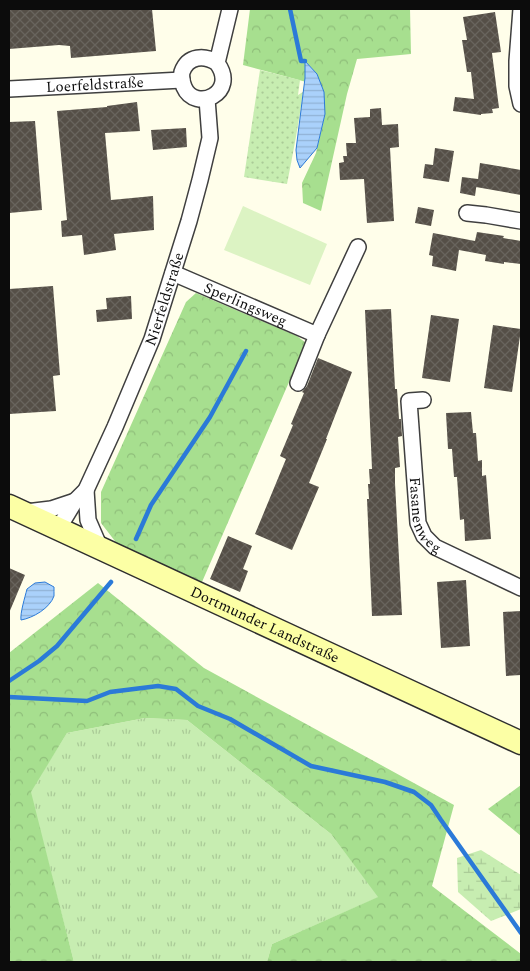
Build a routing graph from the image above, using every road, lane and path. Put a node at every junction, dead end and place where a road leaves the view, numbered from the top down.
1 (230, 9) edge
2 (521, 10) edge
3 (217, 63) junction
4 (182, 80) junction
5 (9, 90) edge
6 (207, 99) junction
7 (521, 104) edge
8 (467, 214) dead end
9 (521, 221) edge
10 (358, 247) dead end
11 (173, 273) junction
12 (316, 335) junction
13 (298, 383) dead end
14 (423, 400) dead end
15 (86, 490) junction
16 (75, 501) junction
17 (15, 509) edge
18 (58, 530) junction
19 (101, 550) junction
20 (521, 588) edge
21 (521, 743) edge

1 - 3 street
2 - 7 street
3 - 4 street
3 - 6 street
4 - 5 street, Loerfeldstraße
4 - 6 street
6 - 11 street, Nierfeldstraße
8 - 9 street
10 - 12 street
11 - 12 street, Sperlingsweg
11 - 15 street, Nierfeldstraße
12 - 13 street
14 - 20 street, Fasanenweg
15 - 16 street, Nierfeldstraße
15 - 19 street, Nierfeldstraße
16 - 17 street, Nierfeldstraße
16 - 18 street, Nierfeldstraße
17 - 18 main road, Dortmunder Landstraße
18 - 19 main road, Dortmunder Landstraße
19 - 21 main road, Dortmunder Landstraße

